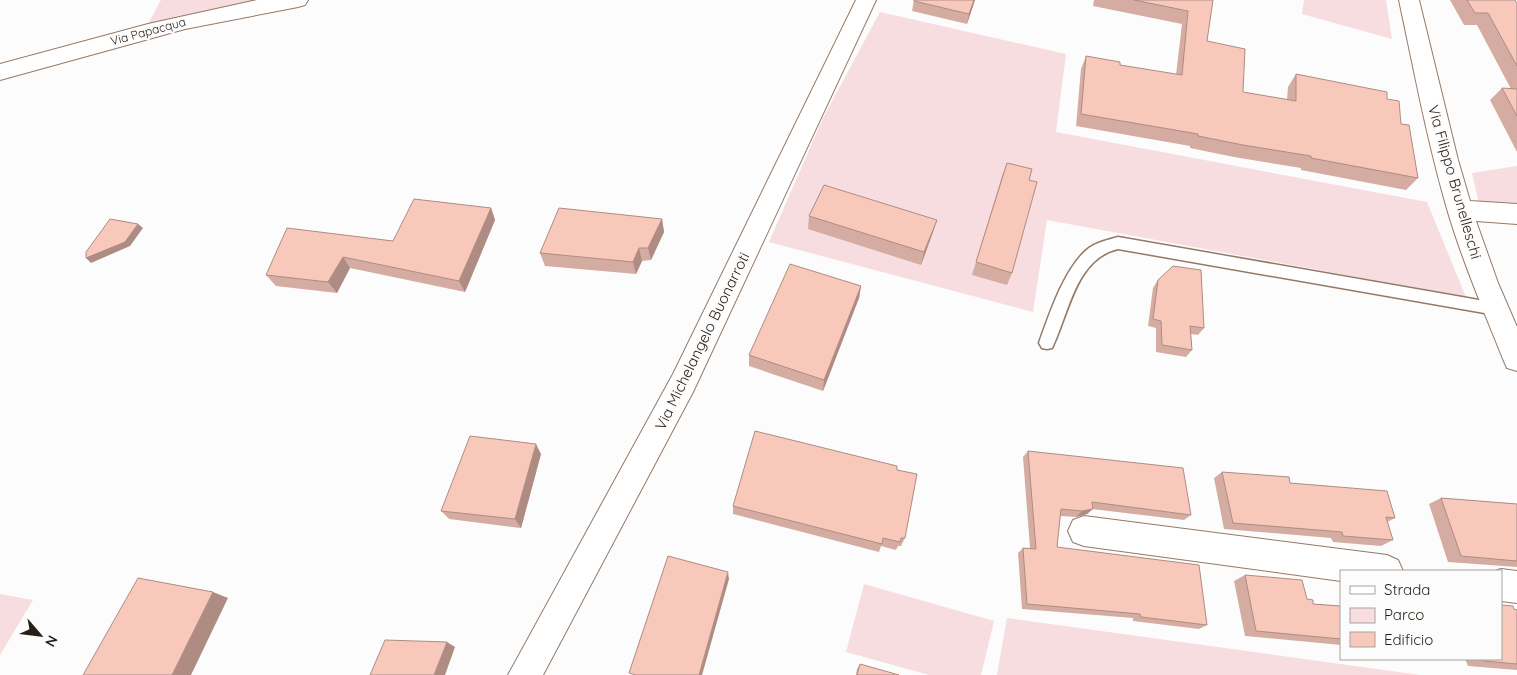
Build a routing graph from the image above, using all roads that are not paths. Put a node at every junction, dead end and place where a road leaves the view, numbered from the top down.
1 (298, 0) edge
2 (866, 0) edge
3 (1409, 0) edge
4 (0, 72) edge
5 (1460, 210) junction
6 (1517, 214) edge
7 (1496, 309) junction
8 (1047, 343) dead end
9 (1517, 359) edge
10 (1084, 532) dead end
11 (1379, 570) edge
12 (1502, 585) edge
13 (1517, 587) edge
14 (525, 675) edge

1 - 4 street, Via Papacqua
2 - 14 street, Via Michelangelo Buonarroti
3 - 5 street, Via Filippo Brunelleschi
5 - 6 street
5 - 7 street, Via Filippo Brunelleschi
7 - 8 lane
7 - 9 street, Via Filippo Brunelleschi
10 - 11 street
12 - 13 street

